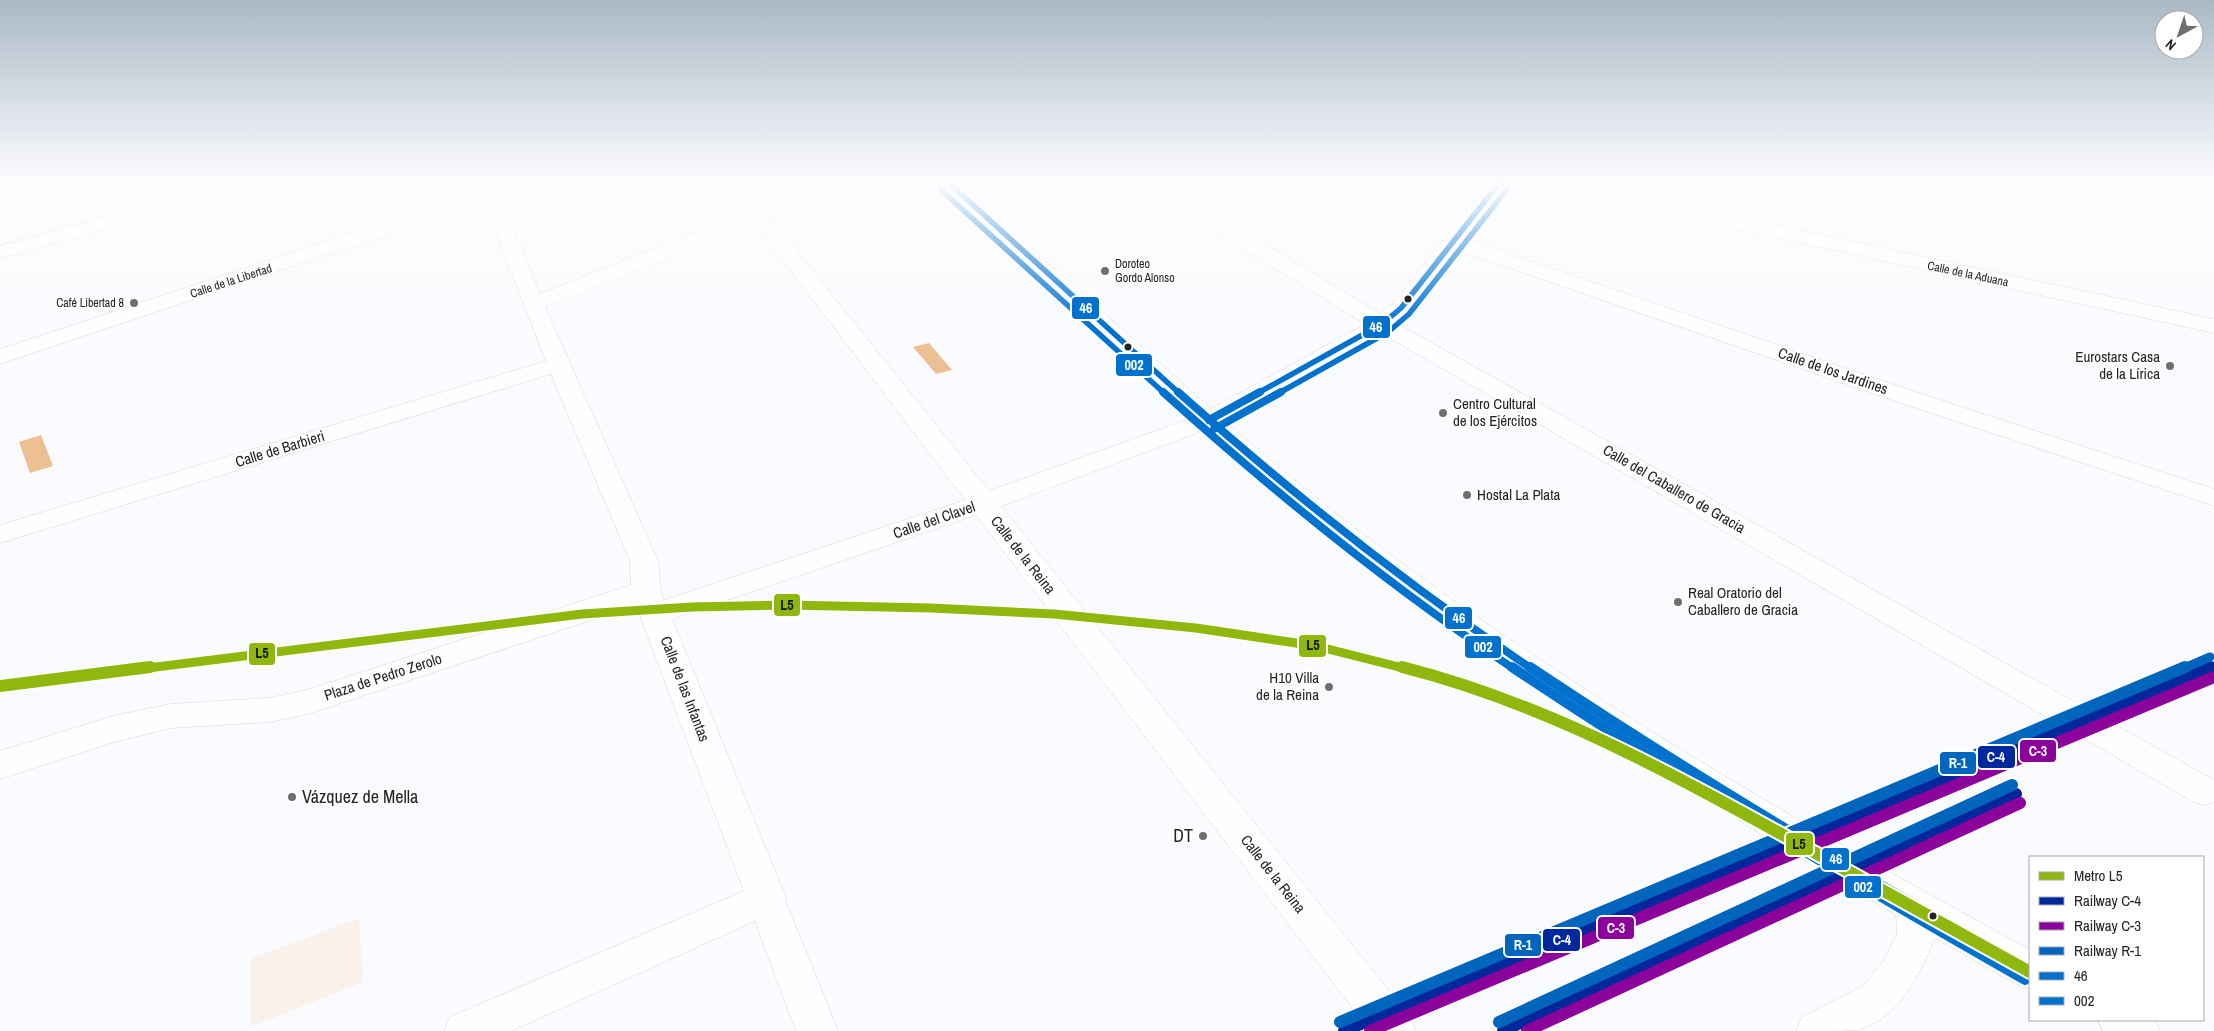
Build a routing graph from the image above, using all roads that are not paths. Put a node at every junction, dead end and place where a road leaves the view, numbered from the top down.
1 (80, 230) edge
2 (366, 230) edge
3 (504, 230) edge
4 (720, 230) edge
5 (770, 230) edge
6 (1000, 230) edge
7 (1227, 230) edge
8 (1462, 230) edge
9 (1769, 230) edge
10 (1453, 242) junction
11 (0, 252) edge
12 (533, 304) junction
13 (1382, 324) junction
14 (2214, 326) edge
15 (0, 357) edge
16 (560, 364) junction
17 (1209, 420) junction
18 (2214, 498) edge
19 (983, 503) junction
20 (0, 534) edge
21 (651, 603) junction
22 (0, 765) edge
23 (2204, 791) dead end
24 (767, 898) junction
25 (1913, 906) junction
26 (2029, 970) edge
27 (2121, 1021) edge
28 (465, 1031) edge
29 (817, 1031) edge
30 (1395, 1031) edge
31 (1817, 1031) edge
32 (2139, 1031) edge

1 - 11 street
2 - 15 street, Calle de la Libertad
3 - 12 street, Calle de las Infantas
4 - 12 street
5 - 19 street, Calle de la Reina
6 - 17 street
7 - 13 street, Calle del Caballero de Gracia
8 - 10 street, Calle del Clavel
9 - 14 street, Calle de la Aduana
10 - 13 street, Calle del Clavel
10 - 18 street, Calle de los Jardines
12 - 16 street, Calle de las Infantas
13 - 17 street, Calle del Clavel
13 - 23 street, Calle del Caballero de Gracia
16 - 20 street, Calle de Barbieri
16 - 21 street, Calle de las Infantas
17 - 19 street, Calle del Clavel
17 - 25 street
19 - 21 street, Calle del Clavel
19 - 30 street, Calle de la Reina
21 - 22 street, Plaza de Pedro Zerolo
21 - 24 street, Calle de las Infantas
24 - 28 street
24 - 29 street, Calle de las Infantas
25 - 26 street
25 - 31 street
27 - 32 street

